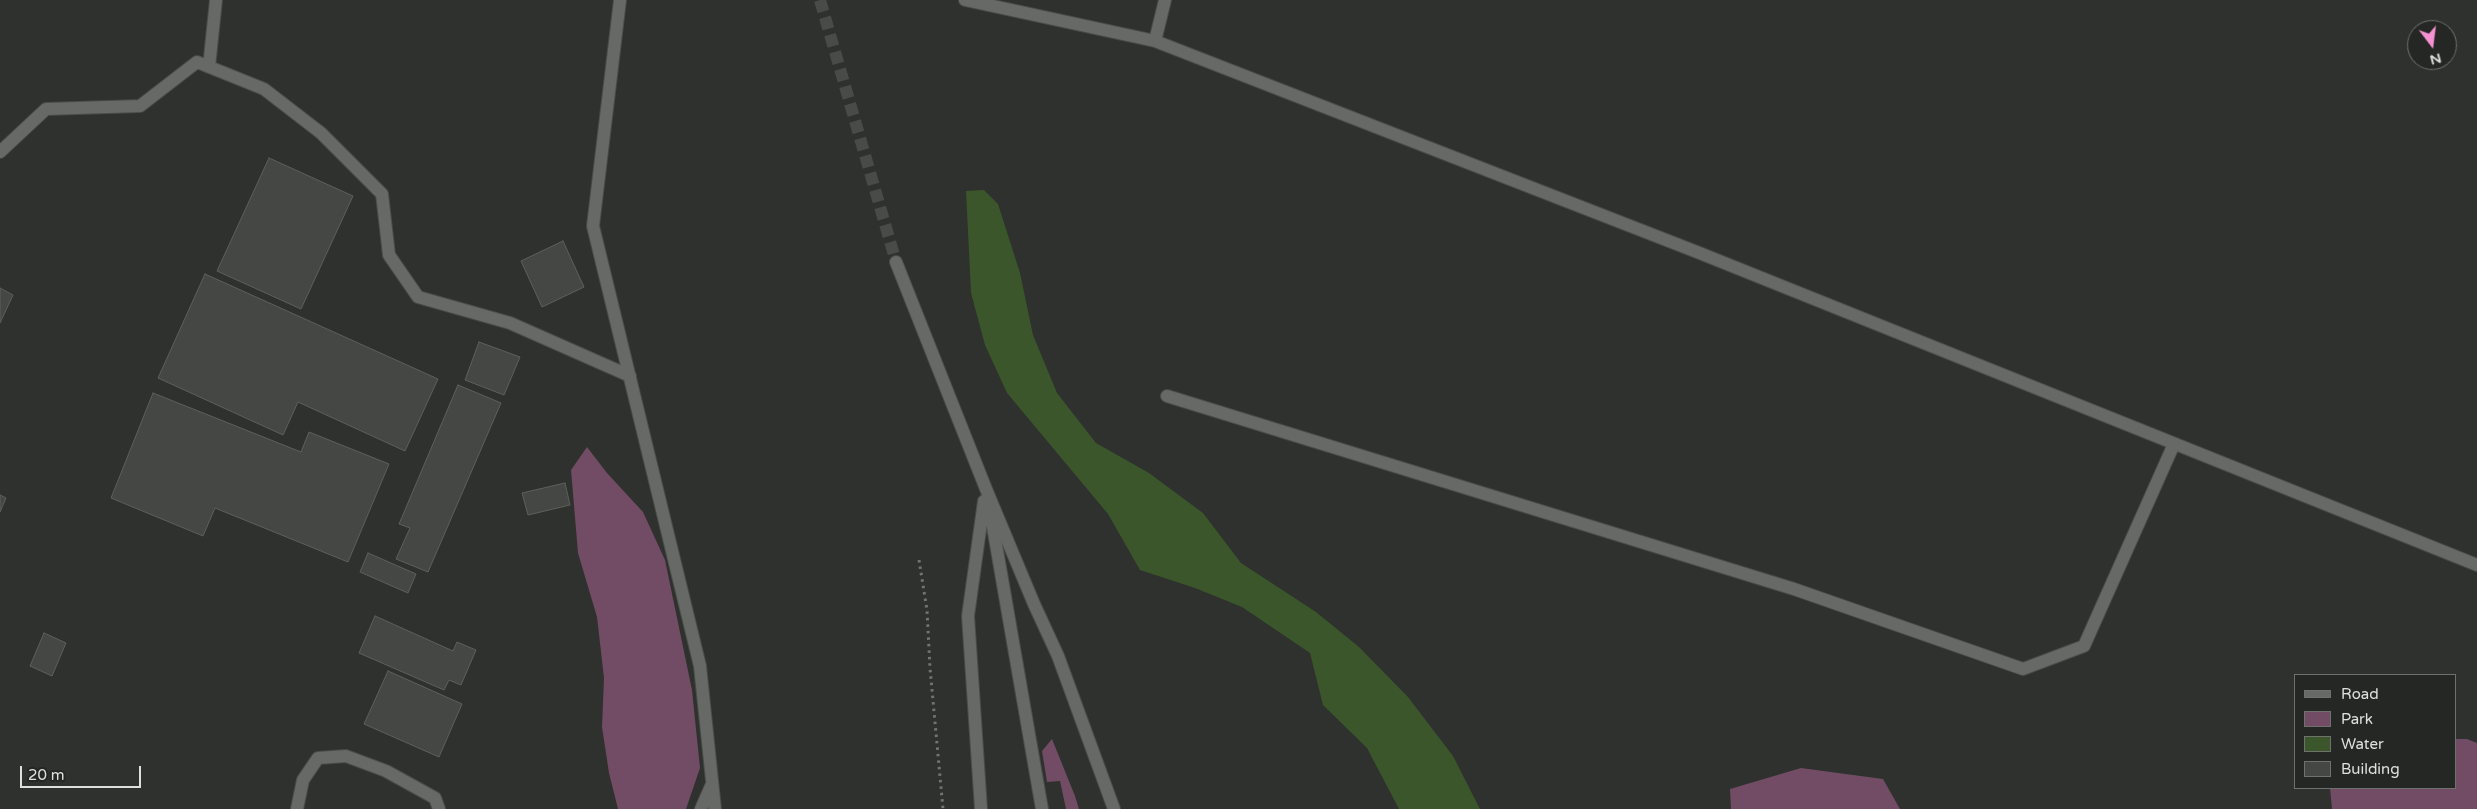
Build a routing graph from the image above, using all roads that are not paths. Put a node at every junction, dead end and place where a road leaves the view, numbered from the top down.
1 (216, 0) edge
2 (620, 0) edge
3 (965, 0) edge
4 (1165, 0) edge
5 (1155, 42) junction
6 (209, 67) junction
7 (0, 152) edge
8 (896, 262) tunnel mouth
9 (630, 376) junction
10 (1167, 396) dead end
11 (2174, 444) junction
12 (986, 489) junction
13 (2477, 565) edge
14 (712, 782) junction
15 (297, 809) edge
16 (438, 809) edge
17 (702, 809) edge
18 (715, 809) edge
19 (982, 809) edge
20 (1042, 809) edge
21 (1114, 809) edge

1 - 6 street
2 - 9 street
3 - 5 street
4 - 5 street
5 - 11 street
6 - 7 street
6 - 9 street
8 - 12 street
9 - 14 street
10 - 11 street
11 - 13 street
12 - 19 street
12 - 20 street
12 - 21 street
14 - 17 street
14 - 18 street
15 - 16 street

